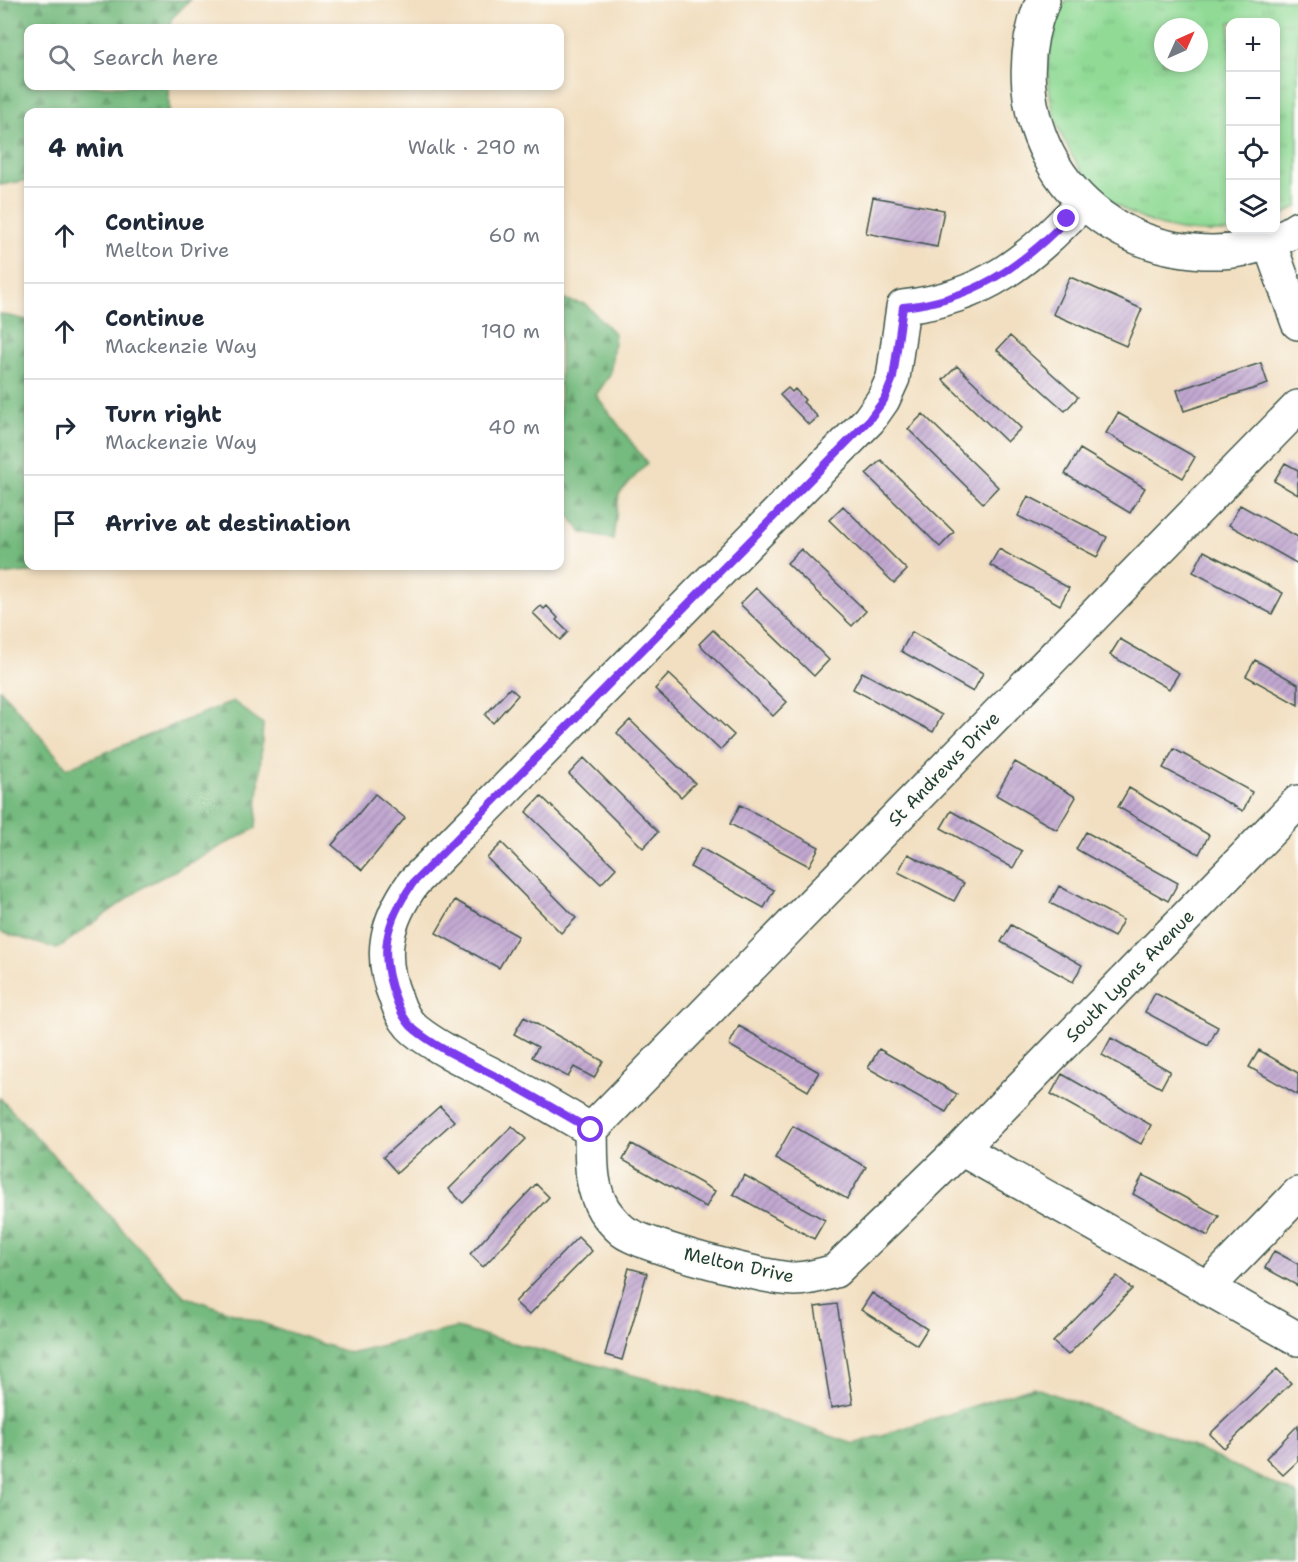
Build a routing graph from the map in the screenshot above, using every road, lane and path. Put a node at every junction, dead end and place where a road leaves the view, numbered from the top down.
1 (1043, 0) edge
2 (1083, 203) junction
3 (1284, 235) edge
4 (1298, 322) edge
5 (1298, 407) edge
6 (1298, 802) edge
7 (591, 1130) junction
8 (962, 1149) junction
9 (1298, 1194) edge
10 (1207, 1288) junction
11 (1298, 1340) edge

1 - 2 street
2 - 3 street
2 - 7 street
3 - 4 street
5 - 7 street, St Andrews Drive
6 - 8 street, South Lyons Avenue
7 - 8 street, Melton Drive
8 - 10 street
9 - 10 street
10 - 11 street

